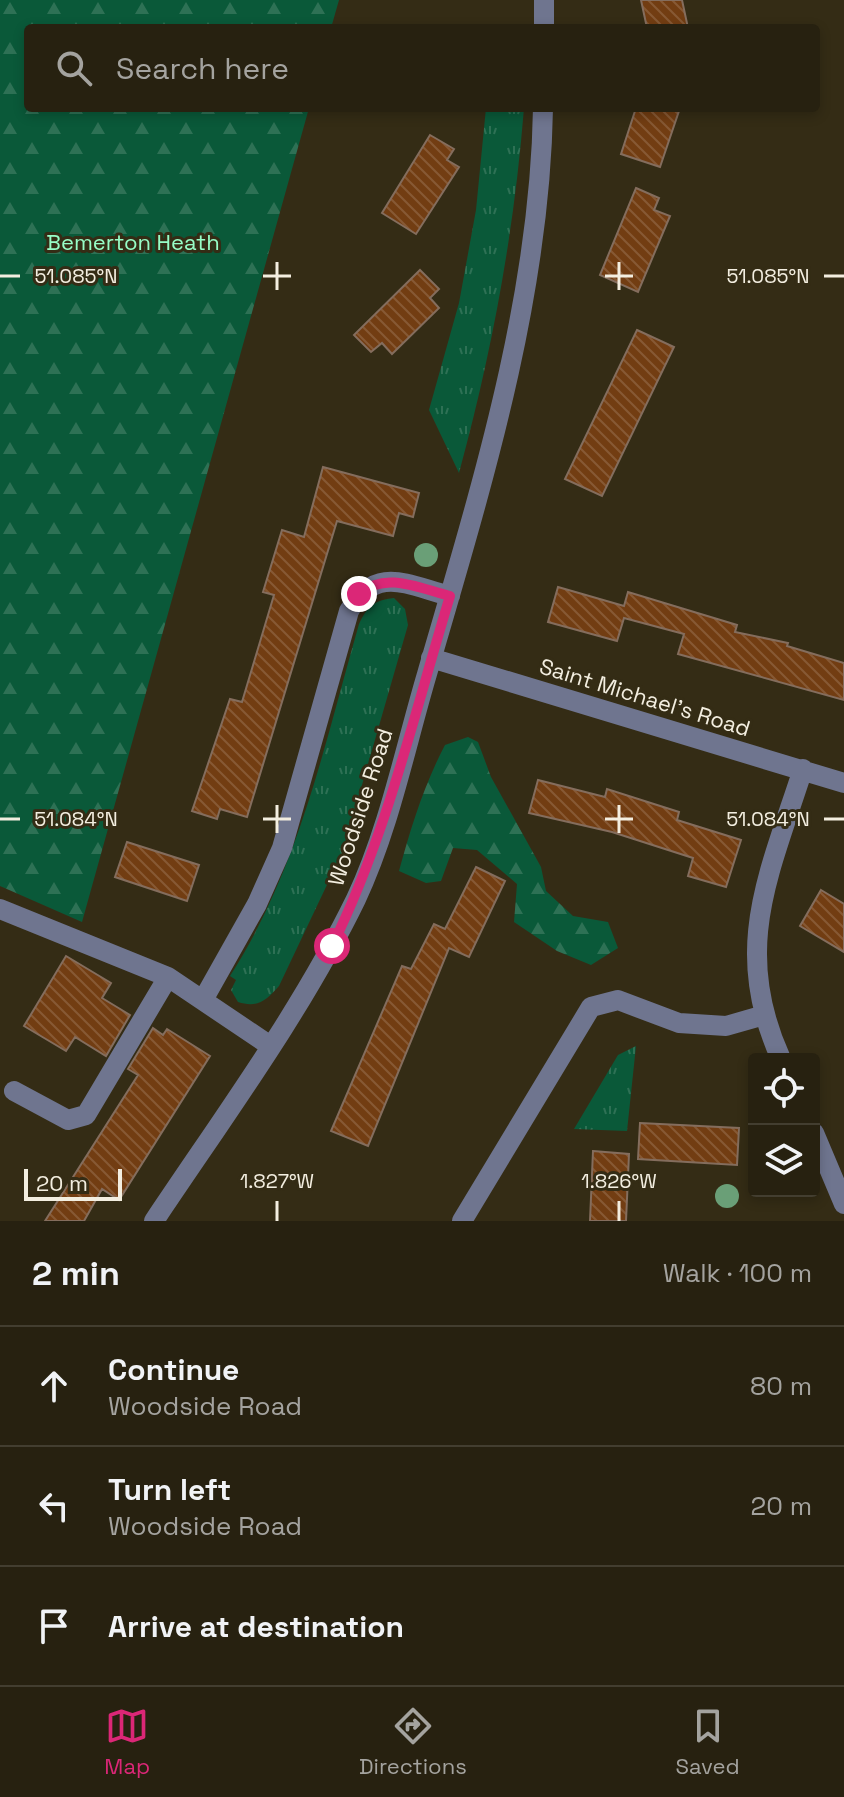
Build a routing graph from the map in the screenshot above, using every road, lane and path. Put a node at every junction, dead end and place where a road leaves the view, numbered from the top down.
1 (544, 0) edge
2 (544, 24) edge
3 (543, 112) edge
4 (450, 596) junction
5 (431, 658) junction
6 (803, 769) junction
7 (844, 783) edge
8 (0, 909) edge
9 (168, 977) junction
10 (203, 1000) junction
11 (764, 1015) junction
12 (269, 1045) junction
13 (779, 1053) edge
14 (14, 1091) dead end
15 (820, 1147) edge
16 (844, 1204) edge
17 (154, 1221) edge
18 (462, 1221) edge

1 - 2 street
3 - 4 street, Woodside Road
4 - 5 street, Woodside Road
4 - 10 street
5 - 6 street, Saint Michael's Road
5 - 12 street, Woodside Road
6 - 7 street, Saint Michael's Road
6 - 11 street
8 - 9 street
9 - 10 street
9 - 14 street
10 - 12 street
11 - 13 street
11 - 18 street
12 - 17 street, Woodside Road
15 - 16 street

